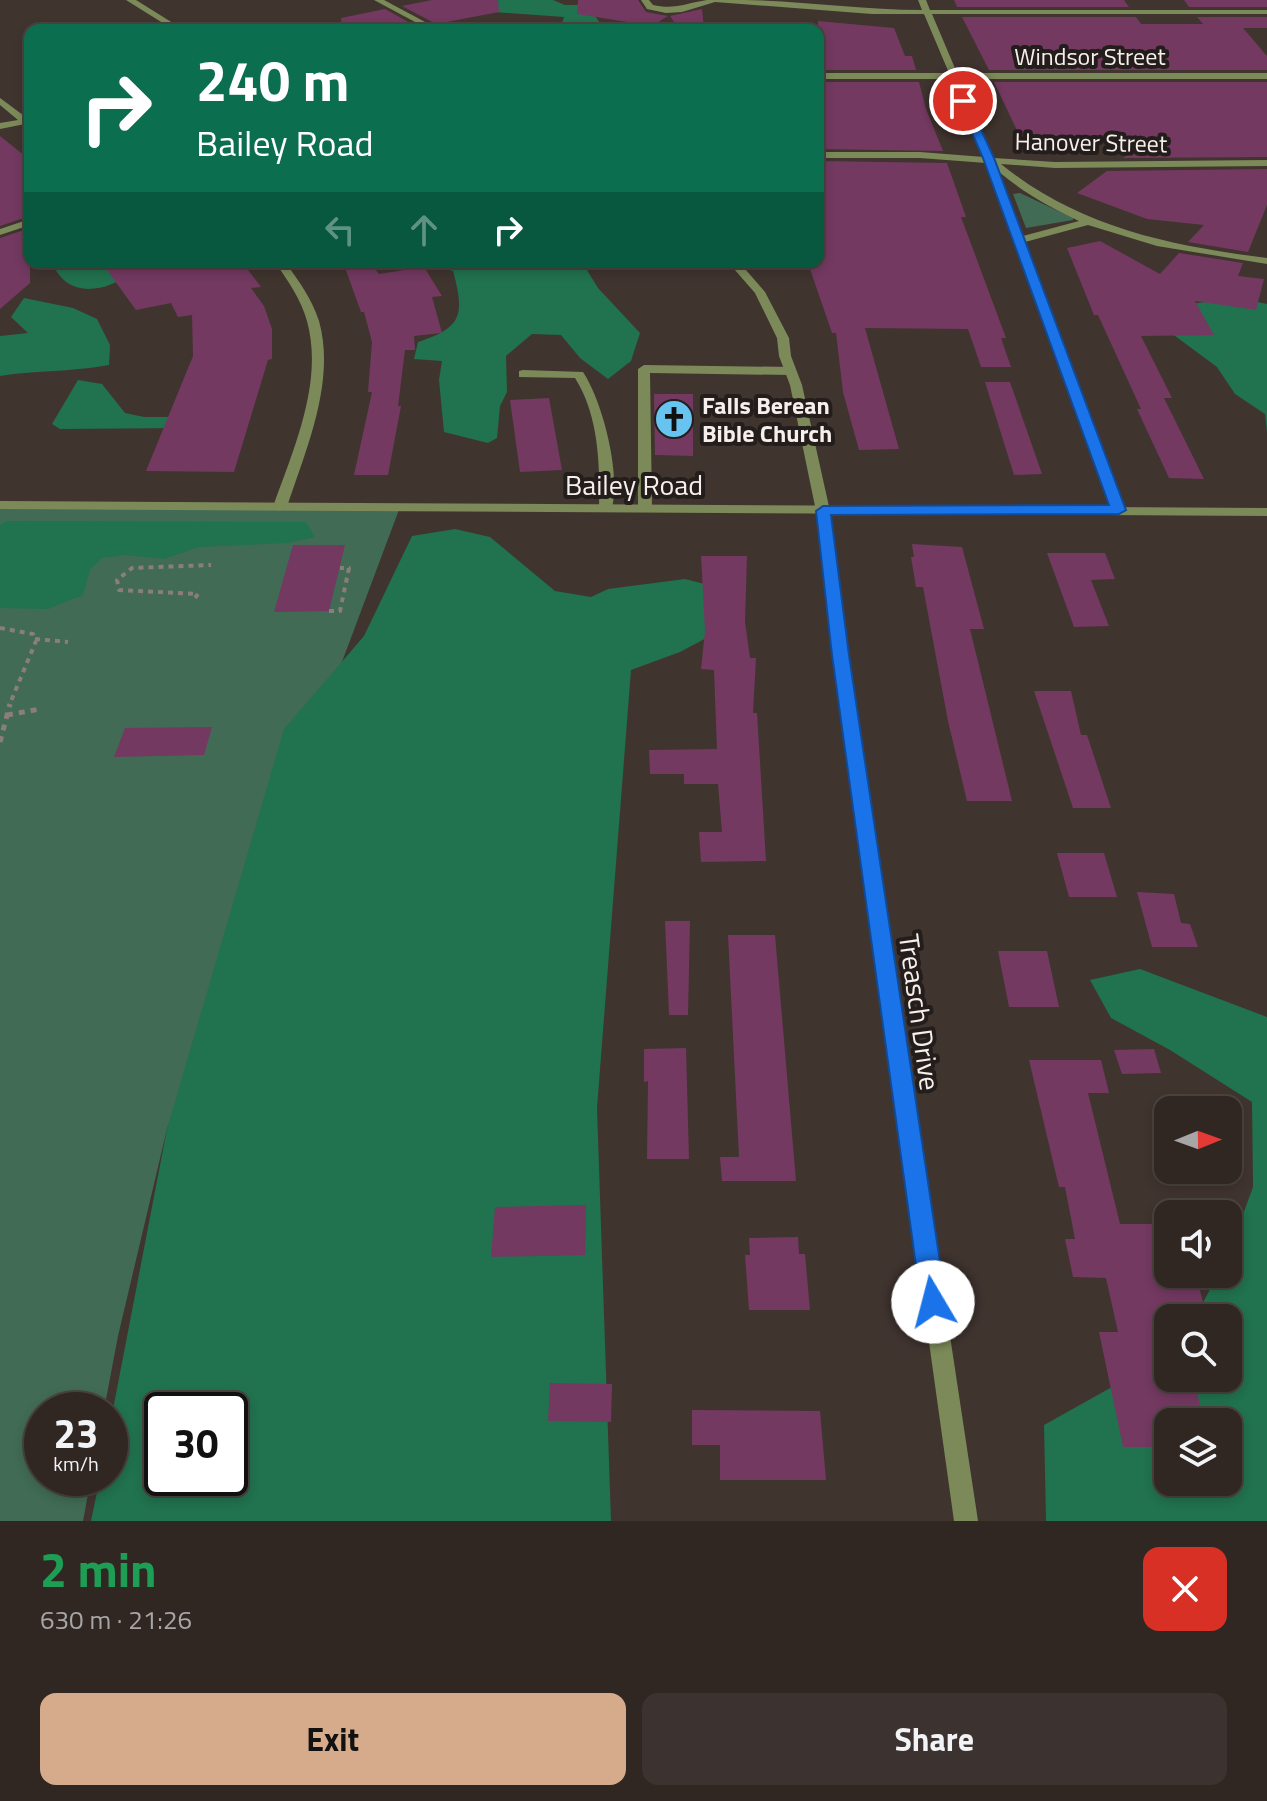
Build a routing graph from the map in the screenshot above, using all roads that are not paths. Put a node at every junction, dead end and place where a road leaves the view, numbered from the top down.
1 (130, 0) edge
2 (378, 0) edge
3 (645, 0) edge
4 (715, 0) edge
5 (922, 0) edge
6 (1267, 12) edge
7 (927, 13) junction
8 (170, 24) edge
9 (424, 24) edge
10 (824, 76) edge
11 (954, 76) junction
12 (1267, 76) edge
13 (0, 101) edge
14 (24, 117) edge
15 (24, 121) edge
16 (0, 126) edge
17 (824, 155) edge
18 (989, 158) junction
19 (1267, 163) edge
20 (1091, 221) junction
21 (24, 224) edge
22 (0, 232) edge
23 (1018, 241) junction
24 (1267, 261) edge
25 (285, 268) edge
26 (738, 268) edge
27 (790, 371) junction
28 (523, 374) dead end
29 (0, 505) edge
30 (280, 507) junction
31 (606, 508) junction
32 (645, 508) junction
33 (1119, 510) junction
34 (823, 511) junction
35 (1267, 512) edge
36 (966, 1521) edge

1 - 8 street
2 - 9 street
3 - 4 street
4 - 7 street
5 - 7 street
6 - 7 street
7 - 11 street
10 - 11 street, Windsor Street
11 - 12 street, Windsor Street
11 - 18 street
13 - 14 street
15 - 16 street
17 - 18 street, Hanover Street
18 - 19 street, Hanover Street
18 - 20 street
18 - 23 street
20 - 23 street
20 - 24 street
21 - 22 street
23 - 33 street
25 - 30 street
26 - 27 street, Treasch Drive
27 - 32 street
27 - 34 street, Treasch Drive
28 - 31 street
29 - 30 street, Bailey Road
30 - 31 street, Bailey Road
31 - 32 street, Bailey Road
32 - 34 street, Bailey Road
33 - 34 street, Bailey Road
33 - 35 street, Bailey Road
34 - 36 street, Treasch Drive

